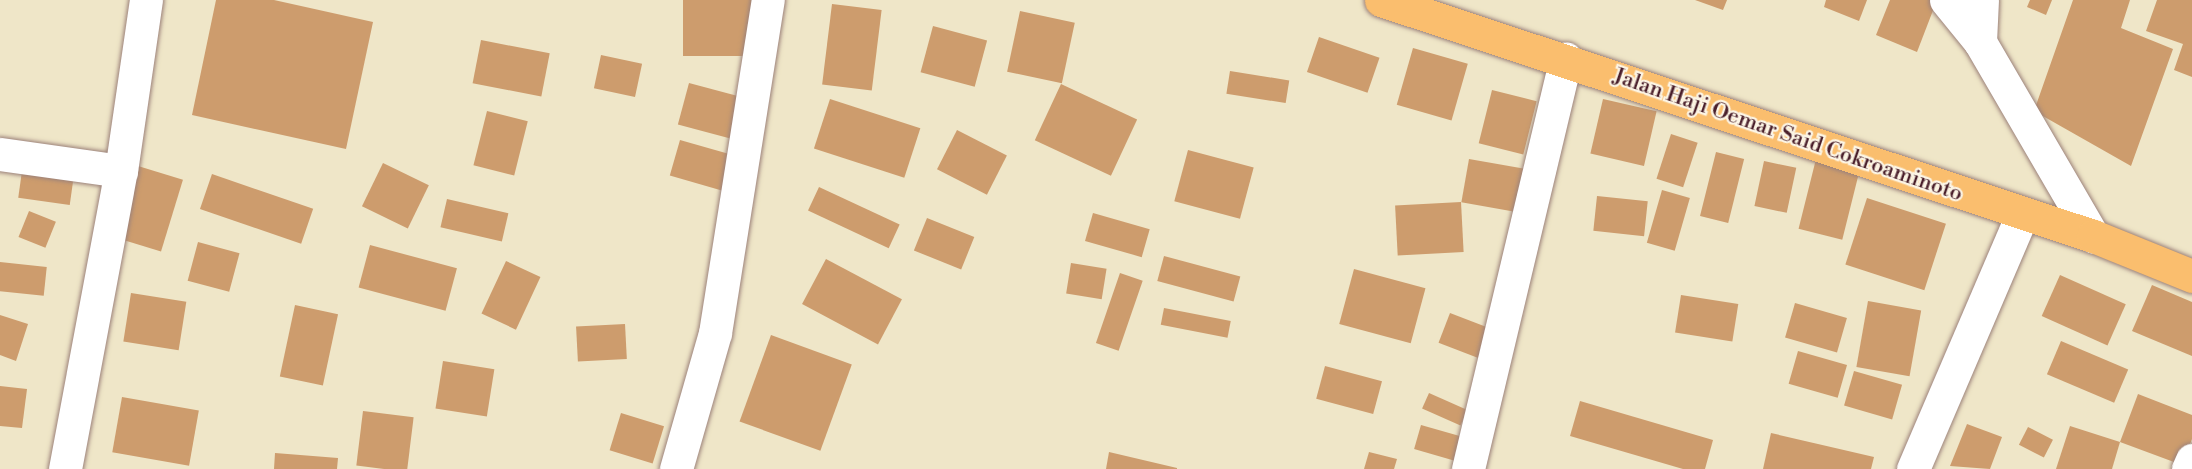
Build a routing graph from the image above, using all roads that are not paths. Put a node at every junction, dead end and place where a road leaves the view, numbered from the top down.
1 (146, 0) edge
2 (768, 0) edge
3 (1381, 0) edge
4 (1946, 0) edge
5 (1982, 0) edge
6 (1980, 42) junction
7 (1566, 59) junction
8 (0, 154) edge
9 (121, 171) junction
10 (2022, 214) junction
11 (2093, 236) junction
12 (2192, 276) edge
13 (2192, 460) edge
14 (65, 469) edge
15 (676, 469) edge
16 (1468, 469) edge
17 (1913, 469) edge
18 (2188, 469) edge

1 - 9 street
2 - 15 street
3 - 7 main road, Jalan Haji Oemar Said Cokroaminoto
4 - 6 street
5 - 6 street
6 - 11 street
7 - 10 main road, Jalan Haji Oemar Said Cokroaminoto
7 - 16 street
8 - 9 street
9 - 14 street
10 - 11 main road, Jalan Haji Oemar Said Cokroaminoto
10 - 17 street
11 - 12 main road, Jalan Haji Oemar Said Cokroaminoto
13 - 18 street

